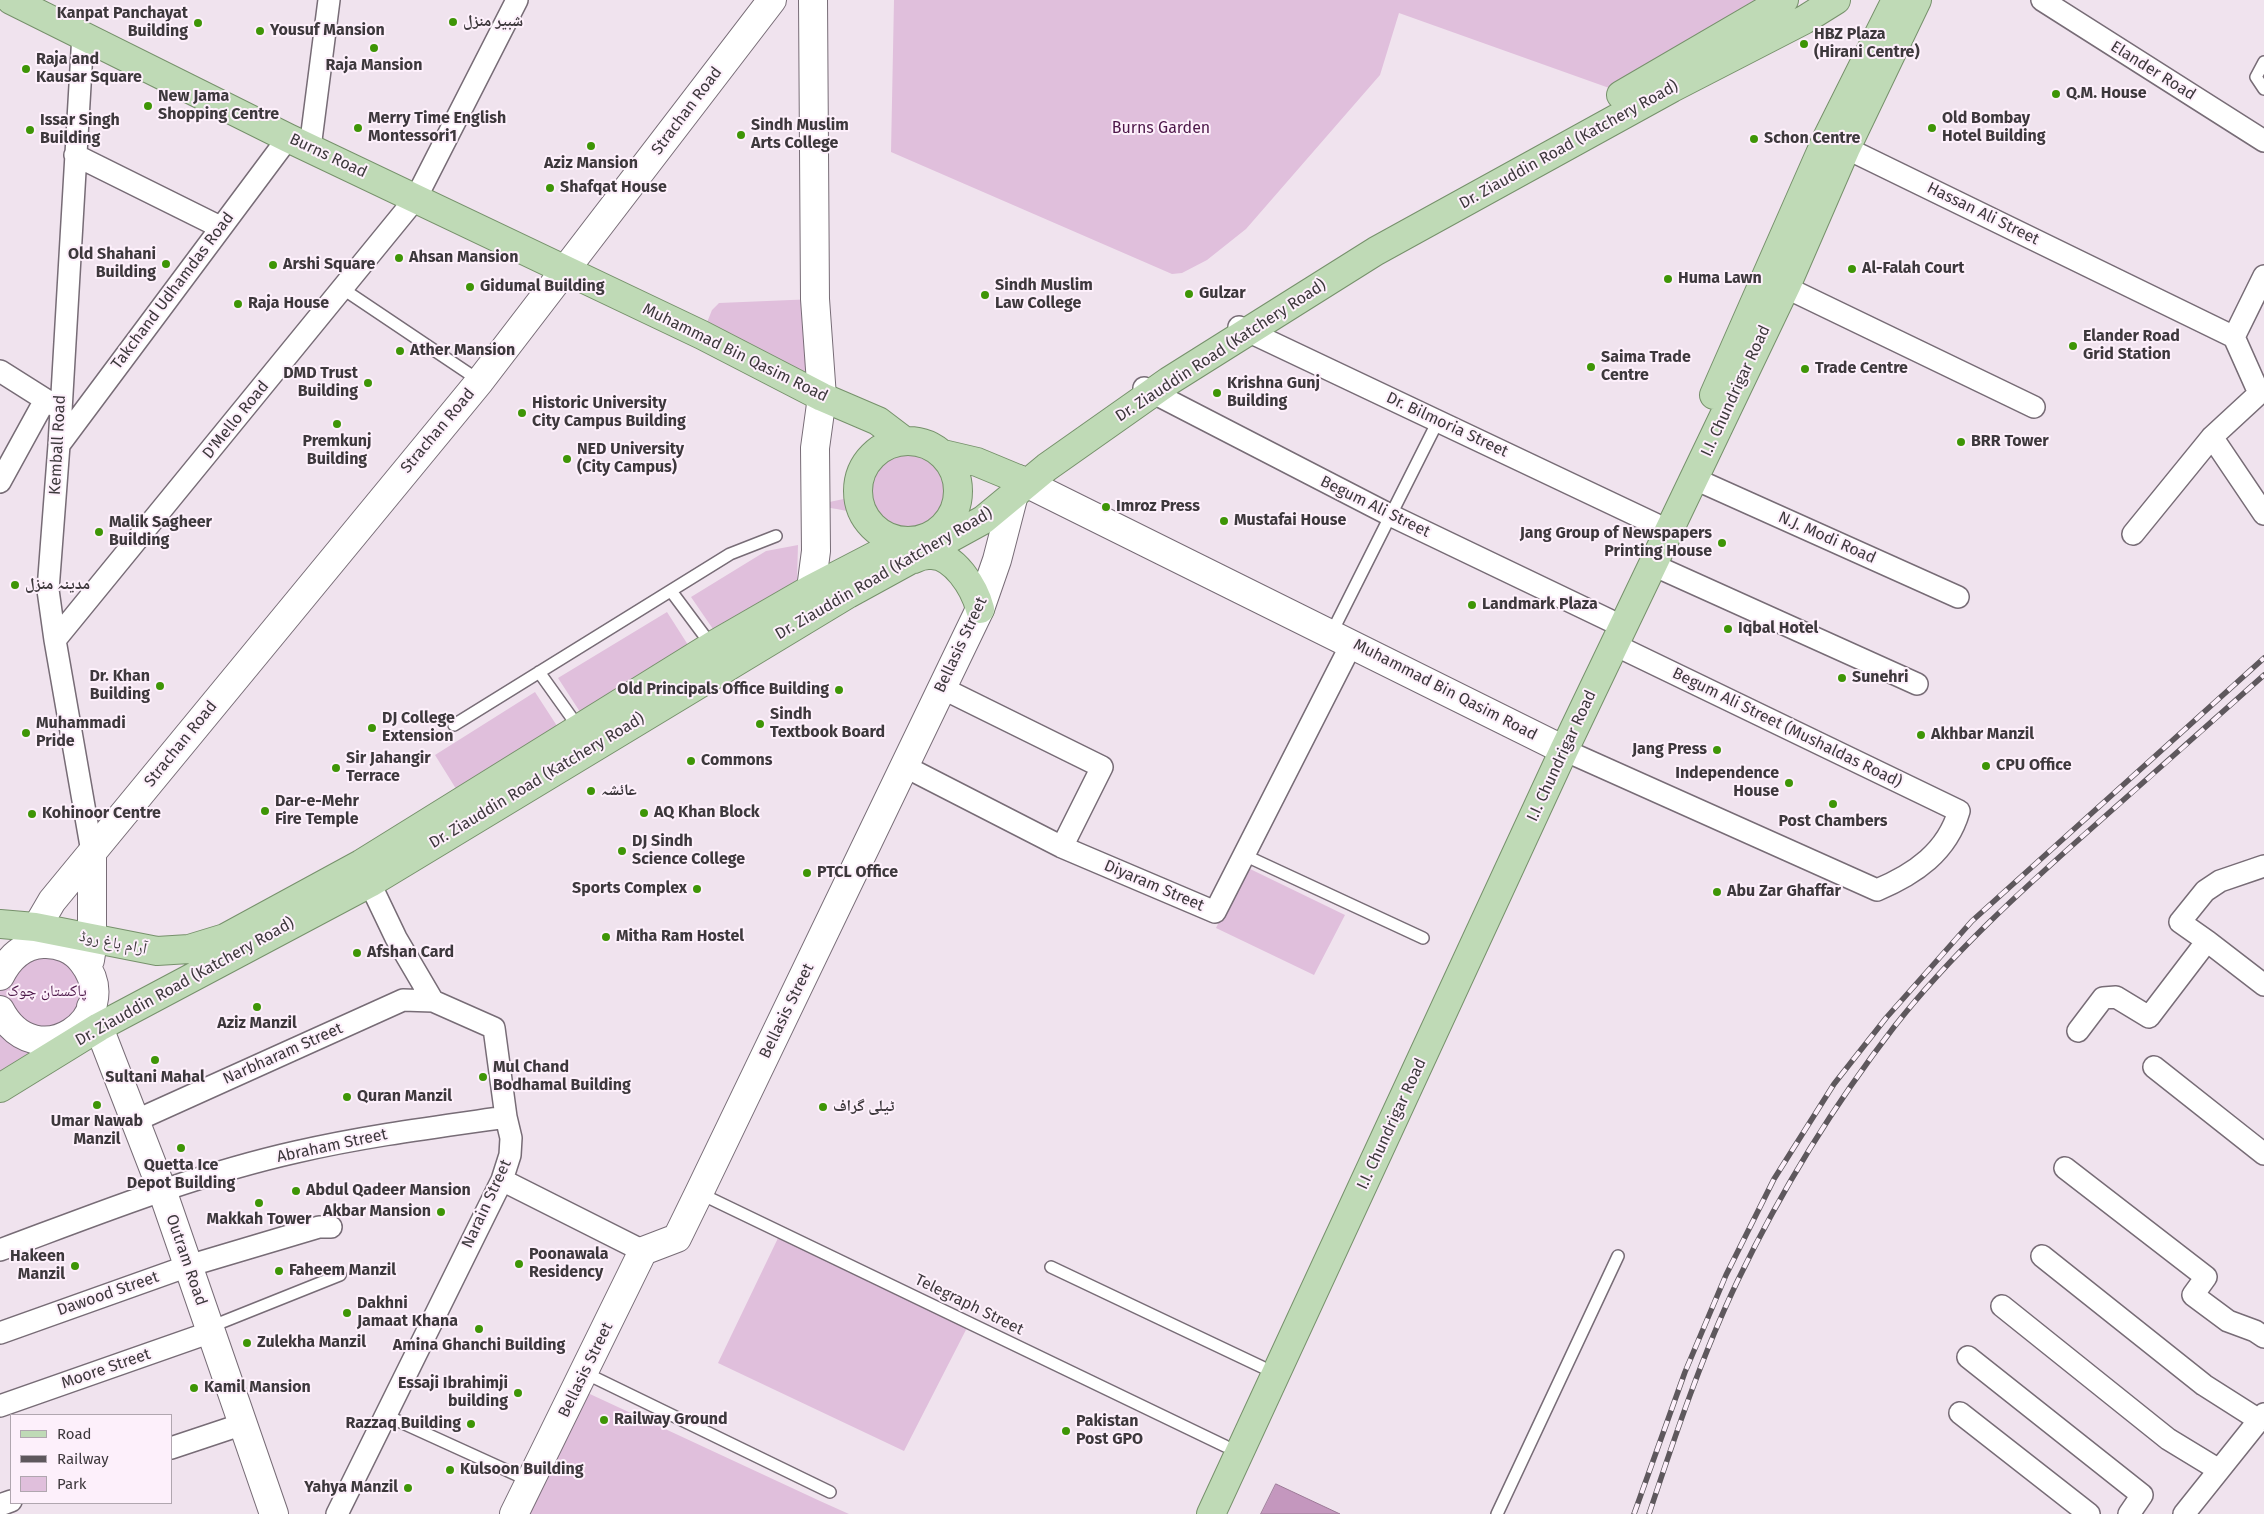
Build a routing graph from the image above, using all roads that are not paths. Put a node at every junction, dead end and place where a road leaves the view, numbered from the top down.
1 (11, 0) edge
2 (329, 0) edge
3 (517, 0) edge
4 (772, 0) edge
5 (813, 0) edge
6 (1784, 0) edge
7 (1836, 0) edge
8 (1896, 0) edge
9 (1917, 0) edge
10 (2042, 0) edge
11 (83, 34) junction
12 (2264, 62) edge
13 (2264, 89) edge
14 (2264, 141) edge
15 (299, 143) junction
16 (1846, 148) junction
17 (76, 155) junction
18 (416, 198) junction
19 (220, 227) junction
20 (565, 270) junction
21 (2264, 276) edge
22 (1785, 287) junction
23 (343, 289) junction
24 (1244, 329) junction
25 (2234, 337) junction
26 (0, 371) edge
27 (480, 381) junction
28 (1148, 391) junction
29 (2261, 391) edge
30 (822, 397) junction
31 (53, 405) junction
32 (2034, 407) dead end
33 (1438, 421) junction
34 (2212, 437) junction
35 (902, 440) junction
36 (59, 445) junction
37 (942, 454) junction
38 (1695, 479) junction
39 (0, 482) edge
40 (1019, 486) junction
41 (2264, 514) edge
42 (1392, 516) junction
43 (1655, 524) junction
44 (2133, 534) dead end
45 (776, 536) dead end
46 (922, 544) junction
47 (1653, 565) junction
48 (811, 589) junction
49 (671, 591) junction
50 (1958, 597) dead end
51 (980, 609) junction
52 (1612, 633) junction
53 (1341, 639) junction
54 (55, 640) junction
55 (712, 646) junction
56 (539, 672) junction
57 (1917, 684) dead end
58 (942, 688) junction
59 (454, 724) dead end
60 (579, 728) junction
61 (1556, 746) junction
62 (904, 766) junction
63 (1960, 811) joint
64 (1062, 847) junction
65 (92, 852) junction
66 (1244, 855) junction
67 (2264, 866) edge
68 (366, 873) junction
69 (0, 924) edge
70 (30, 938) junction
71 (92, 938) junction
72 (225, 938) joint
73 (1423, 938) dead end
74 (2207, 941) junction
75 (89, 969) junction
76 (0, 976) edge
77 (2264, 984) edge
78 (433, 1001) junction
79 (0, 1010) edge
80 (95, 1017) junction
81 (2078, 1031) dead end
82 (2154, 1067) dead end
83 (0, 1088) edge
84 (506, 1117) junction
85 (136, 1120) junction
86 (2264, 1154) edge
87 (2065, 1168) dead end
88 (502, 1180) junction
89 (162, 1190) junction
90 (699, 1193) junction
91 (331, 1227) dead end
92 (0, 1250) edge
93 (643, 1251) junction
94 (1618, 1256) dead end
95 (2042, 1256) dead end
96 (188, 1266) junction
97 (1051, 1267) dead end
98 (340, 1275) dead end
99 (2002, 1306) dead end
100 (210, 1329) junction
101 (0, 1332) edge
102 (2264, 1337) edge
103 (1968, 1357) dead end
104 (1262, 1367) junction
105 (585, 1372) junction
106 (0, 1406) edge
107 (1960, 1413) dead end
108 (386, 1415) junction
109 (2262, 1416) edge
110 (243, 1424) junction
111 (1225, 1446) junction
112 (172, 1448) edge
113 (2219, 1470) junction
114 (531, 1482) junction
115 (830, 1492) dead end
116 (274, 1514) edge
117 (337, 1514) edge
118 (514, 1514) edge
119 (1193, 1514) edge
120 (1211, 1514) edge
121 (1497, 1514) edge
122 (2090, 1514) edge
123 (2130, 1514) edge
124 (2184, 1514) edge

1 - 11 main road, Burns Road
2 - 15 street
3 - 18 street, D'Mello Road
4 - 20 street, Strachan Road
5 - 30 street
6 - 24 main road, Dr. Ziauddin Road (Katchery Road)
7 - 24 main road, Dr. Ziauddin Road (Katchery Road)
8 - 43 main road, I.I. Chundrigar Road
9 - 16 main road, I.I. Chundrigar Road
10 - 14 street, Elander Road
11 - 15 main road, Burns Road
11 - 17 street, Kemball Road
12 - 13 lane
15 - 18 main road, Burns Road
15 - 19 street, Takchand Udhamdas Road
16 - 22 main road, I.I. Chundrigar Road
16 - 25 street, Hassan Ali Street
17 - 19 street
17 - 31 street, Kemball Road
18 - 20 main road, Burns Road
18 - 23 street, D'Mello Road
19 - 36 street, Takchand Udhamdas Road
20 - 27 street, Strachan Road
20 - 30 main road, Muhammad Bin Qasim Road
21 - 25 street
22 - 32 street
22 - 38 main road, I.I. Chundrigar Road
23 - 27 lane
23 - 54 street, D'Mello Road
24 - 28 main road, Dr. Ziauddin Road (Katchery Road)
24 - 33 street, Dr. Bilmoria Street
25 - 29 street
26 - 31 street
27 - 65 street, Strachan Road
28 - 40 main road, Dr. Ziauddin Road (Katchery Road)
28 - 42 street, Begum Ali Street
29 - 34 street
30 - 35 main road, Muhammad Bin Qasim Road
30 - 48 street
31 - 36 street, Kemball Road
31 - 39 street
33 - 42 lane
33 - 43 street, Dr. Bilmoria Street
34 - 41 street
34 - 44 street
35 - 37 main road
35 - 46 main road
36 - 54 street, Kemball Road
37 - 40 main road
37 - 46 main road
38 - 47 main road, I.I. Chundrigar Road
38 - 50 street, N.J. Modi Road
40 - 46 main road, Dr. Ziauddin Road (Katchery Road)
40 - 51 street, Bellasis Street
40 - 53 street, Muhammad Bin Qasim Road
42 - 52 street, Begum Ali Street
42 - 53 lane
43 - 52 main road, I.I. Chundrigar Road
45 - 49 lane
46 - 48 main road, Dr. Ziauddin Road (Katchery Road)
46 - 51 main road
46 - 68 main road, Dr. Ziauddin Road (Katchery Road)
47 - 52 main road, I.I. Chundrigar Road
47 - 57 street
48 - 55 main road, Dr. Ziauddin Road (Katchery Road)
49 - 55 lane
49 - 56 lane
51 - 58 street, Bellasis Street
52 - 61 main road, I.I. Chundrigar Road
52 - 63 street, Begum Ali Street (Mushaldas Road)
53 - 61 street, Muhammad Bin Qasim Road
53 - 66 street, Diyaram Street
54 - 65 street, Kemball Road
55 - 60 main road, Dr. Ziauddin Road (Katchery Road)
56 - 59 lane
56 - 60 lane
58 - 62 street, Bellasis Street
58 - 64 street
60 - 68 main road, Dr. Ziauddin Road (Katchery Road)
61 - 63 street, Muhammad Bin Qasim Road
61 - 104 main road, I.I. Chundrigar Road
61 - 120 main road, I.I. Chundrigar Road
62 - 64 street
62 - 90 street, Bellasis Street
64 - 66 street, Diyaram Street
65 - 70 street, Strachan Road
65 - 71 street
66 - 73 lane
67 - 74 street
68 - 72 main road, Dr. Ziauddin Road (Katchery Road)
68 - 78 street
68 - 80 main road, Dr. Ziauddin Road (Katchery Road)
69 - 70 main road, آرام باغ روڈ
70 - 71 main road, آرام باغ روڈ
70 - 75 street
70 - 76 street
71 - 72 main road, آرام باغ روڈ
71 - 75 street
74 - 77 street
74 - 81 street
75 - 80 street
78 - 84 street, Narain Street
78 - 85 street, Narbharam Street
79 - 80 street
80 - 83 main road, Dr. Ziauddin Road (Katchery Road)
80 - 85 street, Outram Road
82 - 86 street
84 - 88 street, Narain Street
84 - 89 street, Abraham Street
85 - 89 street, Outram Road
87 - 102 street
88 - 93 street
88 - 108 street, Narain Street
89 - 92 street, Abraham Street
89 - 96 street, Outram Road
90 - 93 street, Bellasis Street
90 - 111 lane, Telegraph Street
91 - 96 street, Dawood Street
93 - 105 street, Bellasis Street
94 - 121 lane
95 - 109 street
96 - 100 street, Outram Road
96 - 101 street, Dawood Street
97 - 104 lane
98 - 100 lane
99 - 113 street
100 - 106 street, Moore Street
100 - 110 street, Outram Road
103 - 123 street
104 - 111 main road, I.I. Chundrigar Road
105 - 114 street, Bellasis Street
105 - 115 lane
107 - 122 street
108 - 114 lane
108 - 117 street, Narain Street
109 - 113 street
110 - 112 street
110 - 116 street, Outram Road
111 - 119 main road, I.I. Chundrigar Road
113 - 124 street
114 - 118 street, Bellasis Street

